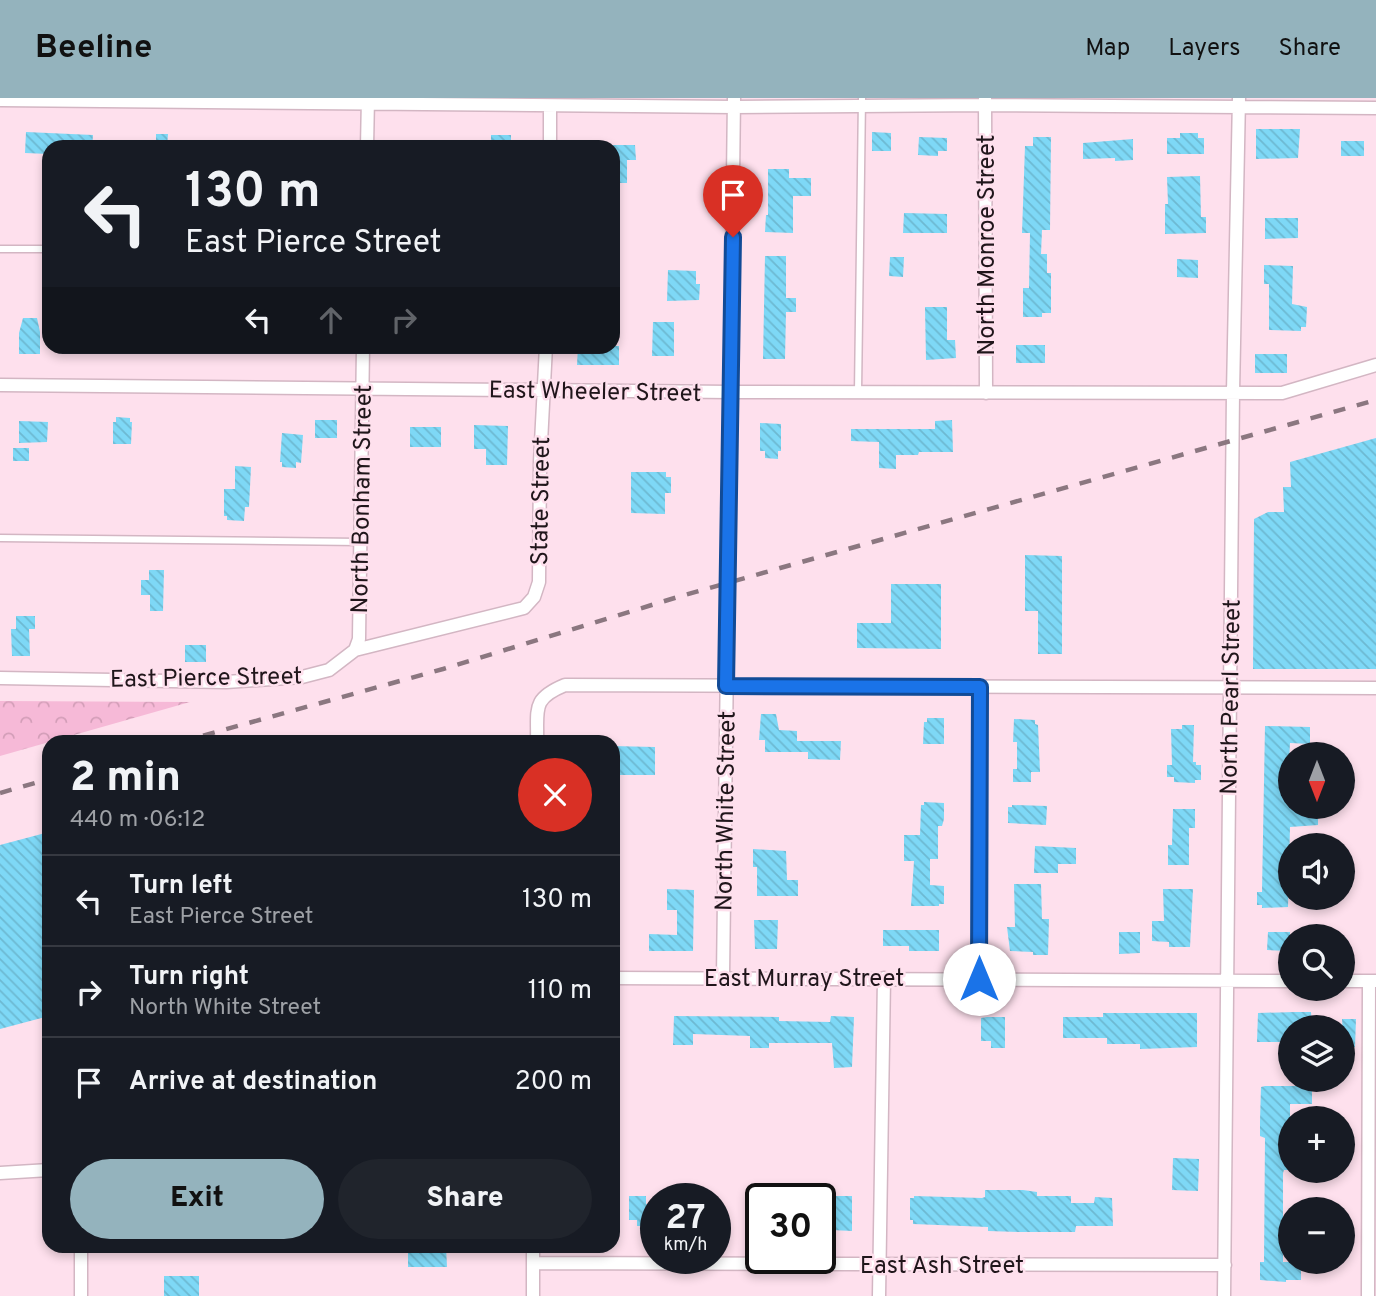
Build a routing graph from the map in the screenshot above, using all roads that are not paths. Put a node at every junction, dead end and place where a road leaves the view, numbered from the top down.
1 (0, 100) edge
2 (368, 101) edge
3 (985, 101) edge
4 (862, 102) edge
5 (734, 103) edge
6 (1239, 103) edge
7 (550, 106) junction
8 (1376, 108) edge
9 (367, 140) edge
10 (550, 140) edge
11 (0, 248) edge
12 (42, 249) edge
13 (363, 354) edge
14 (546, 354) edge
15 (1376, 365) edge
16 (0, 385) edge
17 (362, 389) junction
18 (545, 390) junction
19 (731, 392) junction
20 (858, 392) junction
21 (1233, 392) junction
22 (986, 393) junction
23 (0, 538) edge
24 (360, 542) junction
25 (524, 608) joint
26 (355, 649) junction
27 (0, 678) edge
28 (726, 686) junction
29 (980, 687) junction
30 (1231, 688) junction
31 (1376, 688) edge
32 (537, 735) edge
33 (723, 977) junction
34 (620, 978) edge
35 (884, 978) junction
36 (979, 979) junction
37 (1227, 981) junction
38 (1278, 981) edge
39 (1355, 981) edge
40 (1373, 981) edge
41 (42, 1170) edge
42 (0, 1173) edge
43 (81, 1253) edge
44 (533, 1253) edge
45 (533, 1263) junction
46 (879, 1265) junction
47 (1225, 1265) junction
48 (81, 1296) edge
49 (533, 1296) edge
50 (879, 1296) edge
51 (1224, 1296) edge
52 (1368, 1296) edge

1 - 2 street
2 - 7 street
2 - 9 street
3 - 4 street
3 - 6 street
3 - 22 street, North Monroe Street
4 - 5 street
4 - 20 lane
5 - 7 street
5 - 19 street, North White Street
6 - 8 street
6 - 21 street, North Pearl Street
7 - 10 street
11 - 12 lane
13 - 17 street, North Bonham Street
14 - 18 street, State Street
15 - 21 street, East Wheeler Street
16 - 17 street, East Wheeler Street
17 - 18 street, East Wheeler Street
17 - 24 street, North Bonham Street
18 - 19 street, East Wheeler Street
18 - 25 street, State Street
19 - 20 street, East Wheeler Street
19 - 28 street, North White Street
20 - 22 street, East Wheeler Street
21 - 22 street, East Wheeler Street
21 - 30 street, North Pearl Street
23 - 24 lane
24 - 26 street, North Bonham Street
25 - 26 street, East Pierce Street
26 - 27 street, East Pierce Street
28 - 29 street
28 - 32 street
28 - 33 street, North White Street
29 - 30 street
29 - 36 street
30 - 31 street
30 - 37 street, North Pearl Street
33 - 34 street, East Murray Street
33 - 35 street, East Murray Street
35 - 36 street, East Murray Street
35 - 46 street
36 - 37 street, East Murray Street
37 - 38 street, East Murray Street
37 - 47 street, North Pearl Street
39 - 40 street
40 - 52 street
41 - 42 street
43 - 48 street
44 - 45 street
45 - 46 street, East Ash Street
45 - 49 street
46 - 47 street, East Ash Street
46 - 50 street
47 - 51 street, North Pearl Street

